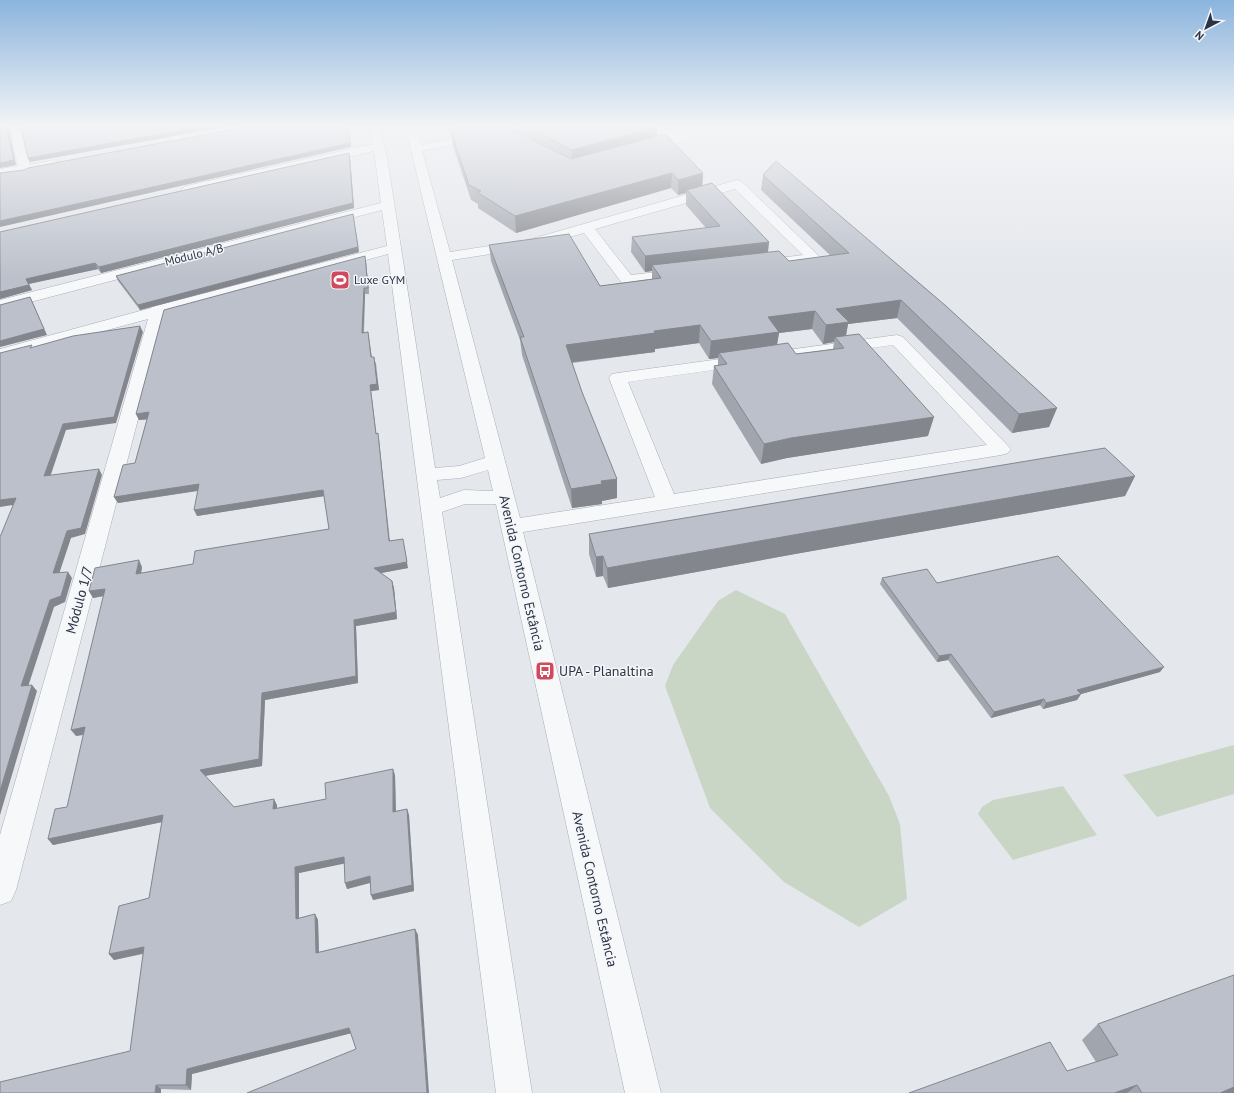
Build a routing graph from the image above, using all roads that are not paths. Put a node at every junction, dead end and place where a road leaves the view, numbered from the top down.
1 (233, 176) edge
2 (383, 176) edge
3 (424, 176) edge
4 (170, 194) edge
5 (388, 205) junction
6 (587, 228) junction
7 (394, 248) junction
8 (444, 257) junction
9 (744, 266) edge
10 (697, 271) edge
11 (0, 304) edge
12 (158, 310) junction
13 (0, 354) edge
14 (496, 461) junction
15 (426, 475) junction
16 (504, 498) junction
17 (667, 502) junction
18 (431, 508) junction
19 (511, 527) junction
20 (0, 890) edge
21 (514, 1093) edge
22 (643, 1093) edge

1 - 4 street
2 - 5 street
3 - 8 street, Avenida Contorno Estância
5 - 7 street
5 - 11 street, Módulo A/B
6 - 8 street
6 - 9 street
6 - 10 street
7 - 12 street
7 - 15 street
8 - 14 street, Avenida Contorno Estância
12 - 13 street
12 - 20 street, Módulo 1/7
14 - 15 street
14 - 16 street, Avenida Contorno Estância
15 - 18 street
16 - 18 street
16 - 19 street, Avenida Contorno Estância
17 - 17 street
17 - 19 street
18 - 21 street
19 - 22 street, Avenida Contorno Estância

